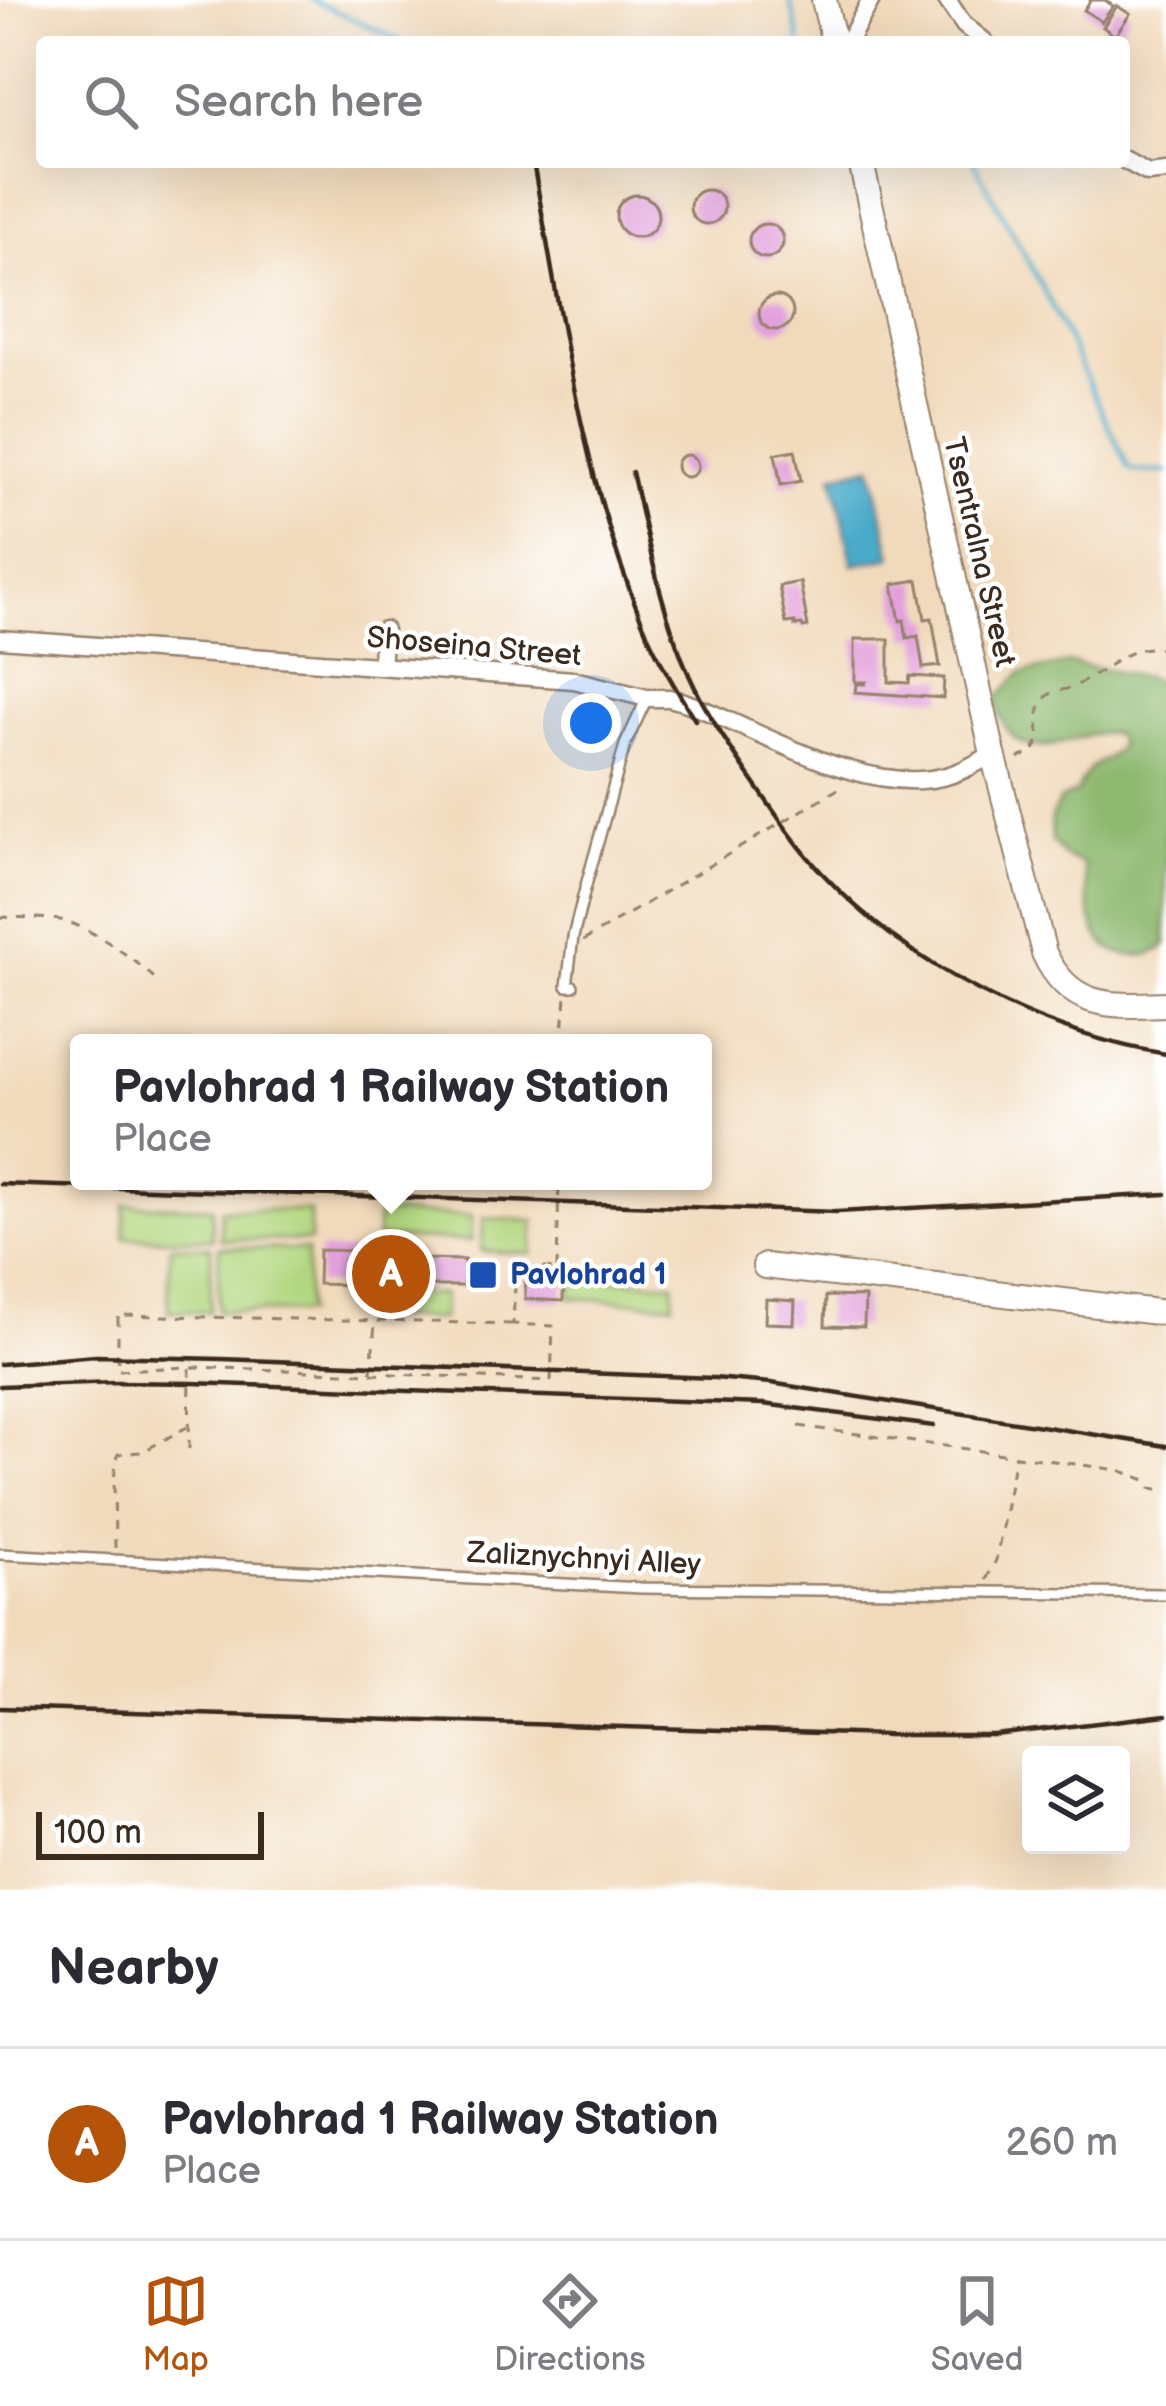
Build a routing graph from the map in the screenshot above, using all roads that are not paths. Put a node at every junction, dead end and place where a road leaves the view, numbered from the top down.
1 (824, 0) edge
2 (871, 0) edge
3 (947, 0) edge
4 (833, 36) edge
5 (851, 36) edge
6 (978, 36) edge
7 (1130, 163) edge
8 (862, 168) edge
9 (1166, 171) edge
10 (384, 630) dead end
11 (0, 640) edge
12 (381, 666) junction
13 (647, 698) junction
14 (994, 756) junction
15 (570, 986) road end
16 (1166, 1004) edge
17 (765, 1266) dead end
18 (1166, 1313) edge
19 (0, 1554) edge
20 (1166, 1594) edge

1 - 4 street
2 - 5 street
3 - 6 street
7 - 9 street
8 - 14 street, Tsentralna Street
10 - 12 street
11 - 12 street, Shoseina Street
12 - 13 street, Shoseina Street
13 - 14 street, Shoseina Street
13 - 15 lane
14 - 16 street, Tsentralna Street
17 - 18 street
19 - 20 lane, Zaliznychnyi Alley

